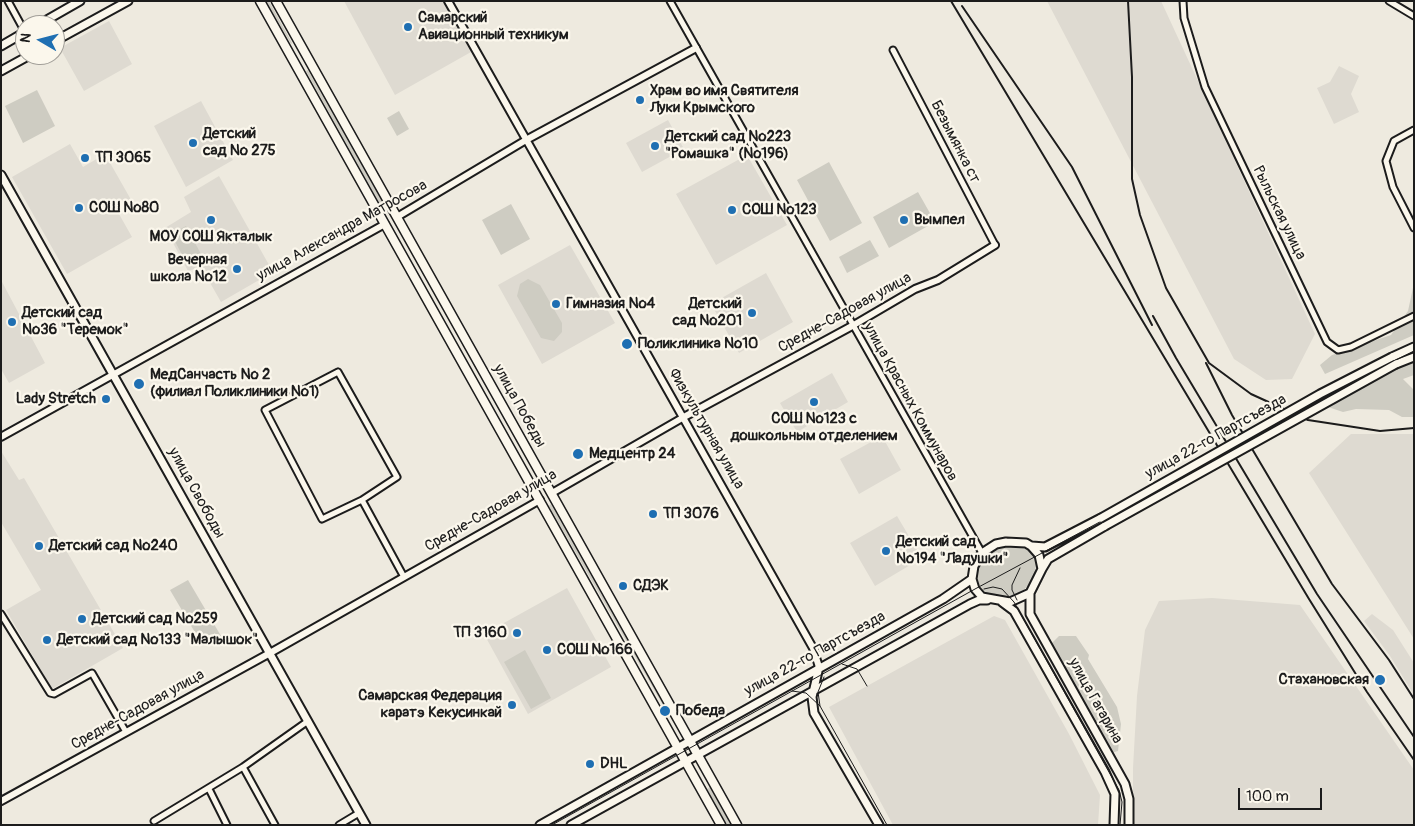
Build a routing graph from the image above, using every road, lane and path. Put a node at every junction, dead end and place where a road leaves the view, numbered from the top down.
1 (8, 1) edge
2 (80, 1) edge
3 (128, 1) edge
4 (260, 1) edge
5 (276, 1) edge
6 (448, 1) edge
7 (670, 1) edge
8 (1183, 1) edge
9 (1389, 1) edge
10 (16, 15) edge
11 (56, 15) edge
12 (1414, 16) edge
13 (65, 36) edge
14 (15, 38) edge
15 (300, 44) junction
16 (1, 46) edge
17 (696, 48) junction
18 (893, 50) dead end
19 (288, 51) junction
20 (15, 63) edge
21 (312, 65) junction
22 (1, 71) edge
23 (300, 72) junction
24 (1414, 130) edge
25 (526, 140) junction
26 (1, 175) edge
27 (398, 218) junction
28 (385, 224) junction
29 (1414, 228) edge
30 (995, 246) joint
31 (1414, 316) edge
32 (852, 326) junction
33 (1414, 347) edge
34 (1414, 357) edge
35 (114, 375) junction
36 (684, 417) junction
37 (1, 437) edge
38 (552, 493) junction
39 (362, 500) junction
40 (540, 500) junction
41 (1031, 546) junction
42 (982, 553) junction
43 (1042, 569) junction
44 (404, 577) junction
45 (972, 579) junction
46 (1030, 592) junction
47 (987, 600) junction
48 (1002, 602) junction
49 (1, 614) edge
50 (270, 653) junction
51 (819, 667) junction
52 (814, 689) junction
53 (672, 709) junction
54 (661, 716) junction
55 (308, 721) junction
56 (126, 732) junction
57 (689, 739) junction
58 (678, 746) junction
59 (697, 754) junction
60 (686, 760) junction
61 (244, 767) junction
62 (715, 786) junction
63 (209, 789) junction
64 (704, 794) junction
65 (1, 801) edge
66 (359, 813) junction
67 (154, 821) dead end
68 (227, 825) edge
69 (275, 825) edge
70 (339, 825) edge
71 (366, 825) edge
72 (540, 825) edge
73 (571, 825) edge
74 (722, 825) edge
75 (737, 825) edge
76 (879, 825) edge
77 (1114, 825) edge
78 (1128, 825) edge

1 - 10 street
2 - 11 main road
3 - 13 main road
4 - 19 main road, улица Победы
5 - 15 main road, улица Победы
6 - 25 street, Физкультурная улица
7 - 17 street, улица Красных Коммунаров
8 - 31 street, Рыльская улица
9 - 12 street
14 - 16 main road
15 - 19 main road
15 - 21 main road, улица Победы
17 - 25 street, улица Александра Матросова
17 - 32 street, улица Красных Коммунаров
18 - 30 street, Безымянка ст
19 - 23 main road, улица Победы
20 - 22 main road
21 - 23 main road
21 - 27 main road, улица Победы
23 - 28 main road, улица Победы
24 - 29 street
25 - 27 street, улица Александра Матросова
25 - 36 street, Физкультурная улица
26 - 35 main road, улица Свободы
27 - 28 main road, улица Александра Матросова
27 - 38 main road, улица Победы
28 - 35 street, улица Александра Матросова
28 - 40 main road, улица Победы
30 - 32 street, Средне-Садовая улица
32 - 36 street, Средне-Садовая улица
32 - 42 street, улица Красных Коммунаров
33 - 41 main road, улица 22-го Партсъезда, bridge
34 - 43 main road, улица 22-го Партсъезда, bridge
35 - 37 street, улица Александра Матросова
35 - 50 main road, улица Свободы
36 - 38 street, Средне-Садовая улица
36 - 51 street, Физкультурная улица
38 - 40 main road, Средне-Садовая улица
38 - 53 main road, улица Победы
39 - 39 street
39 - 44 street
40 - 44 street, Средне-Садовая улица
40 - 54 main road, улица Победы
41 - 42 main road
41 - 43 main road
42 - 45 main road
43 - 46 main road
44 - 50 street, Средне-Садовая улица
45 - 47 main road
45 - 51 main road, улица 22-го Партсъезда
46 - 48 main road
46 - 78 main road, улица Гагарина
47 - 48 main road
47 - 52 main road, улица 22-го Партсъезда
48 - 77 main road, улица Гагарина
49 - 56 street
50 - 55 main road, улица Свободы
50 - 56 street, Средне-Садовая улица
51 - 52 main road
51 - 57 main road, улица 22-го Партсъезда
52 - 59 main road, улица 22-го Партсъезда
52 - 76 main road
53 - 54 main road
53 - 57 main road, улица Победы
54 - 58 main road, улица Победы
55 - 61 street
55 - 66 main road, улица Свободы
56 - 65 street, Средне-Садовая улица
57 - 58 main road, улица 22-го Партсъезда
57 - 59 main road, улица Победы
58 - 60 main road, улица Победы
58 - 72 main road, улица 22-го Партсъезда
59 - 60 main road, улица 22-го Партсъезда
59 - 62 main road, улица Победы
60 - 64 main road, улица Победы
60 - 73 main road, улица 22-го Партсъезда
61 - 63 street
61 - 69 street
62 - 64 main road
62 - 75 main road, улица Победы
63 - 67 street
63 - 68 street
64 - 74 main road, улица Победы
66 - 70 street
66 - 71 main road, улица Свободы

